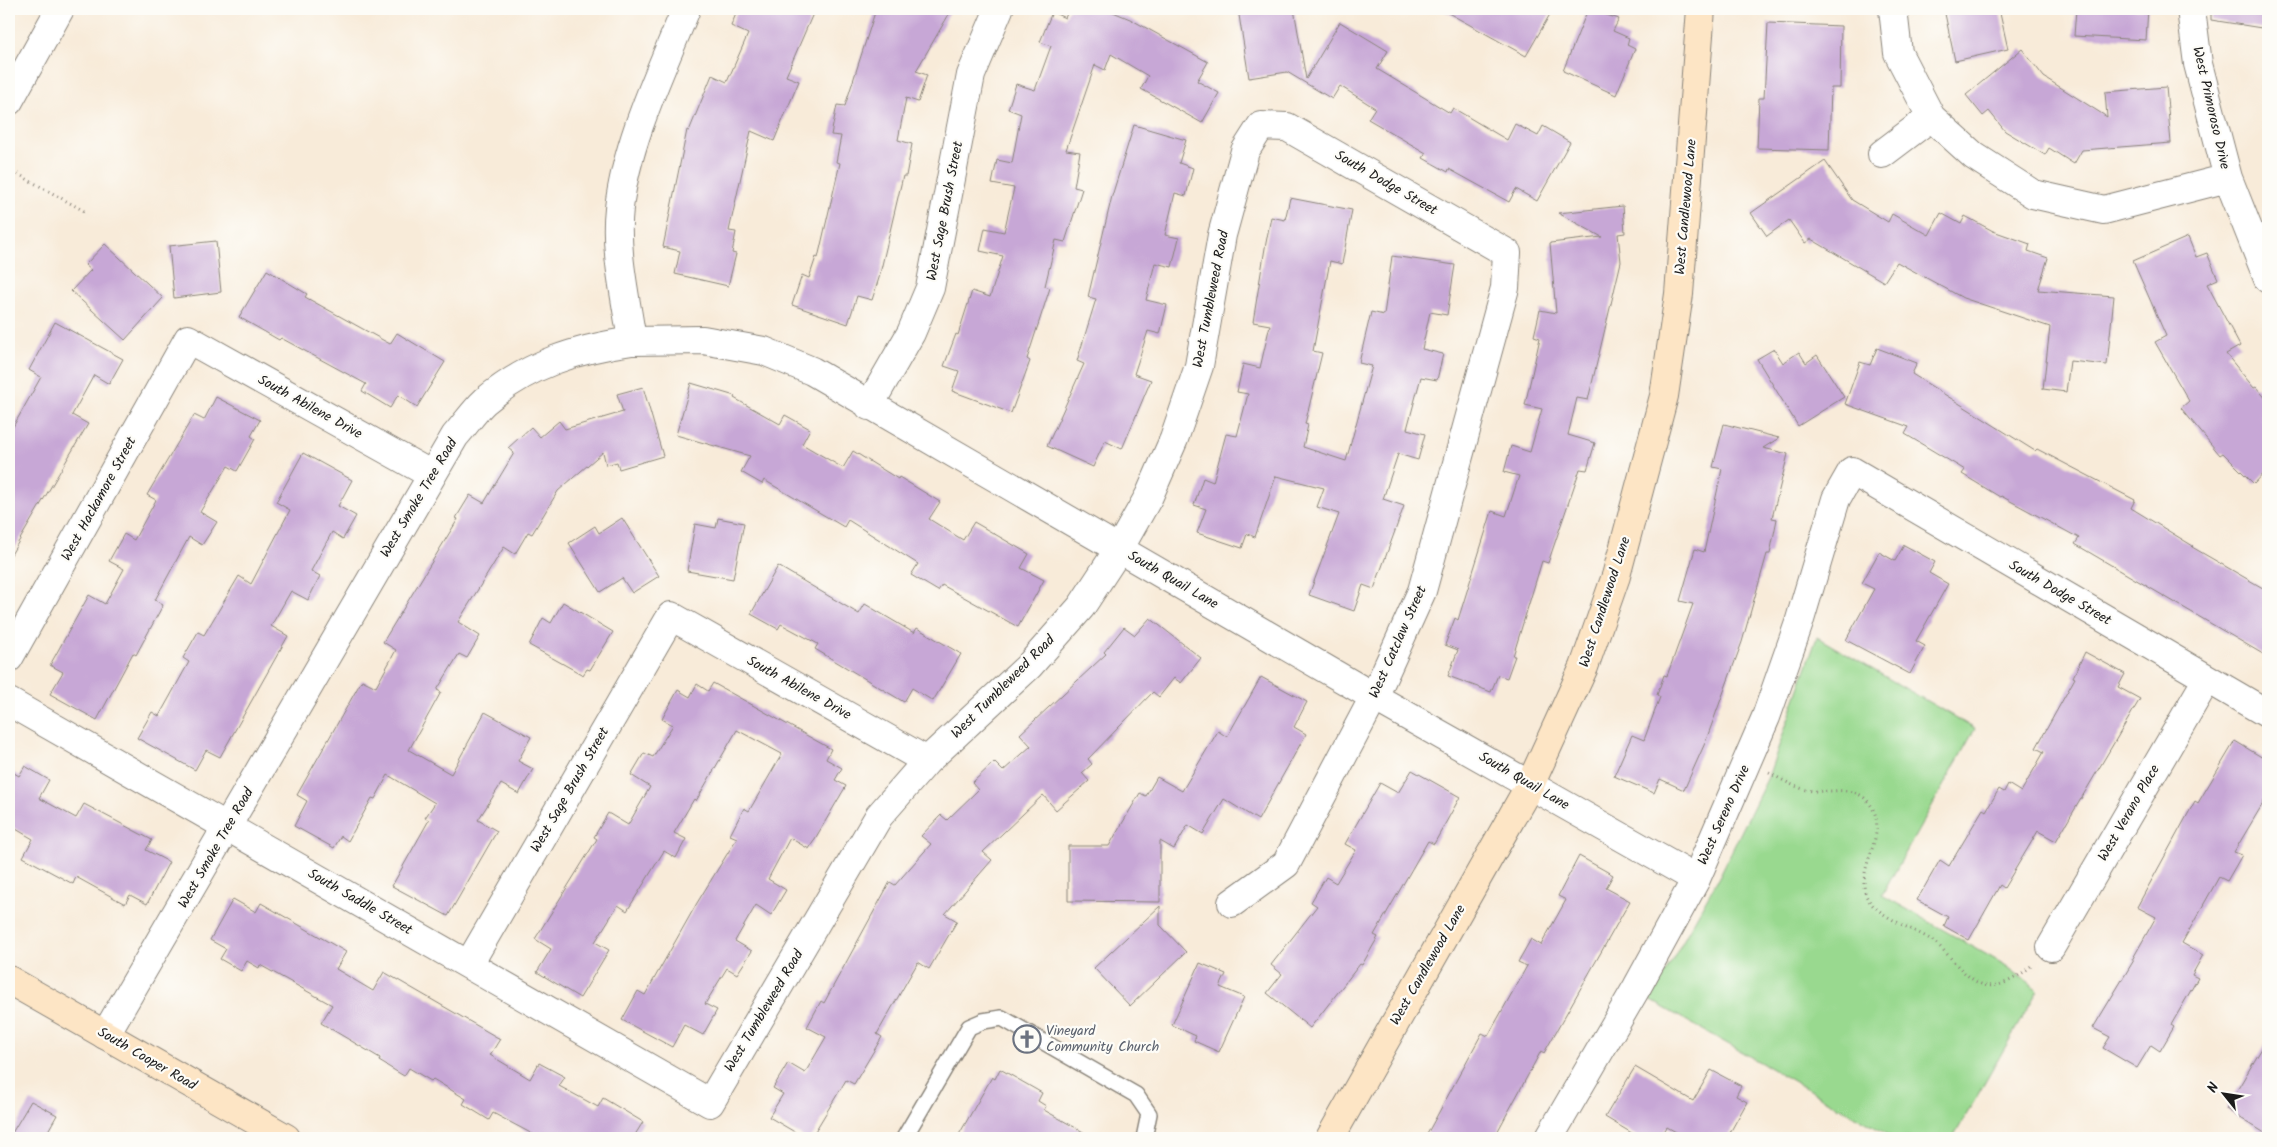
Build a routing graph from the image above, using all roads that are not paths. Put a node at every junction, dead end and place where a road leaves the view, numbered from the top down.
1 (60, 9) edge
2 (686, 9) edge
3 (1000, 9) edge
4 (1701, 9) edge
5 (1894, 9) edge
6 (2191, 9) edge
7 (9, 100) edge
8 (1931, 117) junction
9 (1261, 126) joint
10 (1882, 154) dead end
11 (2228, 178) junction
12 (1507, 253) joint
13 (2268, 279) edge
14 (188, 339) joint
15 (632, 340) junction
16 (869, 406) junction
17 (1852, 471) joint
18 (432, 475) junction
19 (1119, 549) junction
20 (671, 616) joint
21 (9, 658) edge
22 (2207, 679) junction
23 (1374, 697) junction
24 (9, 702) edge
25 (2268, 714) edge
26 (928, 761) junction
27 (1530, 785) junction
28 (228, 827) junction
29 (1696, 879) junction
30 (1232, 903) dead end
31 (2051, 947) road end
32 (469, 964) junction
33 (9, 980) edge
34 (105, 1036) junction
35 (710, 1103) joint
36 (286, 1138) edge
37 (904, 1138) edge
38 (1144, 1138) edge
39 (1330, 1138) edge
40 (1549, 1138) edge

1 - 7 street
2 - 15 street
3 - 16 street, West Sage Brush Street
4 - 27 street, West Candlewood Lane
5 - 8 street
6 - 11 street, West Primoroso Drive
8 - 10 street
8 - 11 street
9 - 12 street, South Dodge Street
9 - 19 street, West Tumbleweed Road
11 - 13 street, West Primoroso Drive
12 - 23 street, West Catclaw Street
14 - 18 street, South Abilene Drive
14 - 21 street, West Hackamore Street
15 - 16 street, South Quail Lane
15 - 18 street, West Smoke Tree Road
16 - 19 street, South Quail Lane
17 - 22 street, South Dodge Street
17 - 29 street, West Sereno Drive
18 - 28 street, West Smoke Tree Road
19 - 23 street, South Quail Lane
19 - 26 street, West Tumbleweed Road
20 - 26 street, South Abilene Drive
20 - 32 street, West Sage Brush Street
22 - 25 street, South Dodge Street
22 - 31 street, West Verano Place
23 - 27 street, South Quail Lane
23 - 30 street, West Catclaw Street
24 - 28 street, South Saddle Street
26 - 35 street, West Tumbleweed Road
27 - 29 street, South Quail Lane
27 - 39 street, West Candlewood Lane
28 - 32 street, South Saddle Street
28 - 34 street, West Smoke Tree Road
29 - 40 street, West Sereno Drive
32 - 35 street, South Saddle Street
33 - 34 street, South Cooper Road
34 - 36 street, South Cooper Road
37 - 38 lane

